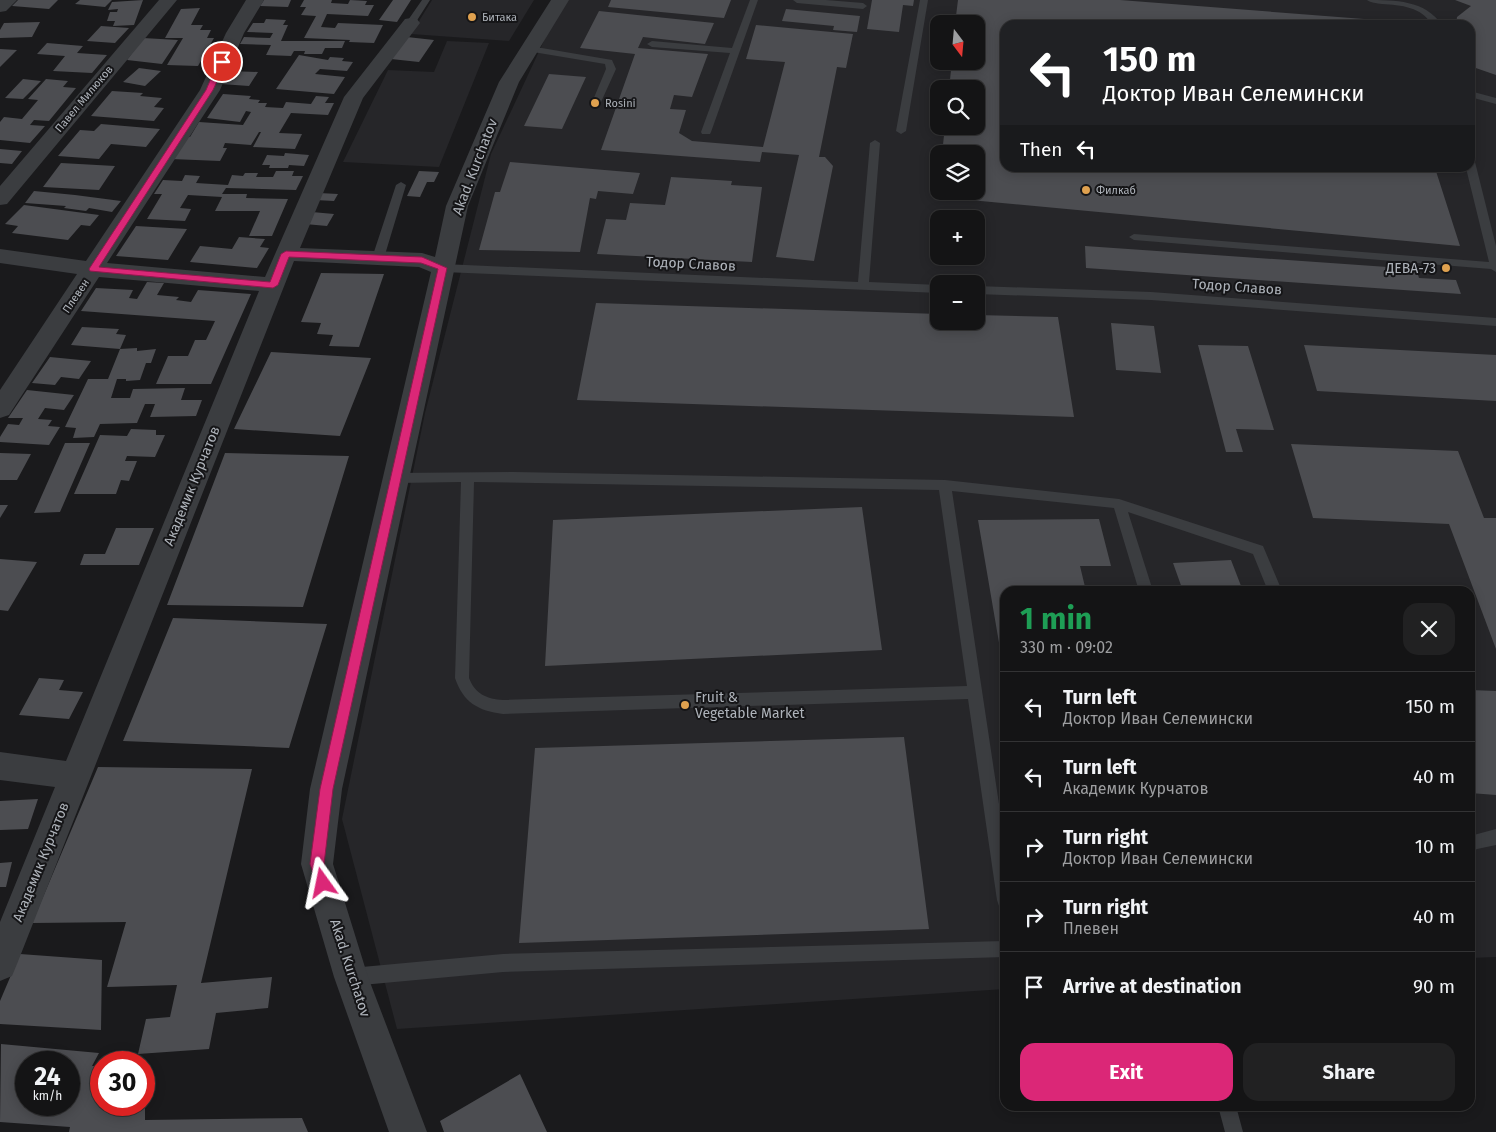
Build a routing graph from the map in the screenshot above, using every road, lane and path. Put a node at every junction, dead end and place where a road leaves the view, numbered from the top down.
1 (8, 0) edge
2 (168, 0) edge
3 (255, 0) edge
4 (426, 0) edge
5 (560, 0) edge
6 (754, 0) edge
7 (797, 0) edge
8 (924, 0) edge
9 (1371, 0) edge
10 (863, 6) dead end
11 (0, 7) edge
12 (1434, 20) edge
13 (411, 23) joint
14 (652, 44) dead end
15 (530, 49) junction
16 (736, 51) junction
17 (1475, 95) edge
18 (598, 100) dead end
19 (1496, 101) edge
20 (901, 130) dead end
21 (706, 132) dead end
22 (876, 143) dead end
23 (1472, 172) edge
24 (401, 184) dead end
25 (0, 198) edge
26 (1134, 237) dead end
27 (286, 254) junction
28 (0, 256) edge
29 (378, 258) junction
30 (1495, 267) edge
31 (443, 268) junction
32 (93, 269) junction
33 (273, 285) junction
34 (862, 286) junction
35 (930, 288) edge
36 (985, 290) edge
37 (1496, 322) edge
38 (0, 409) edge
39 (468, 477) junction
40 (396, 478) junction
41 (945, 485) junction
42 (1119, 504) junction
43 (1144, 586) edge
44 (1273, 586) edge
45 (975, 692) junction
46 (0, 766) edge
47 (75, 776) junction
48 (1496, 837) edge
49 (1475, 841) edge
50 (1000, 865) edge
51 (1000, 949) edge
52 (0, 964) edge
53 (351, 978) junction
54 (1228, 1111) edge
55 (408, 1132) edge
56 (1234, 1132) edge

1 - 11 street
2 - 25 street, Павел Милюков
3 - 32 street, Плевен
4 - 13 lane
5 - 15 street, Akad. Kurchatov
6 - 16 lane
7 - 10 lane
8 - 20 lane
9 - 12 lane
13 - 27 street, Академик Курчатов
14 - 16 lane
15 - 18 lane
15 - 31 street, Akad. Kurchatov
16 - 21 lane
17 - 19 lane
22 - 34 lane
23 - 30 lane
24 - 29 lane
26 - 30 lane
27 - 29 street
27 - 33 street, Академик Курчатов
28 - 32 street
29 - 31 street
31 - 34 lane, Тодор Славов
31 - 40 street, Akad. Kurchatov
32 - 33 street
32 - 38 street, Плевен
33 - 47 street, Академик Курчатов
34 - 35 lane, Тодор Славов
36 - 37 lane, Тодор Славов
39 - 40 lane
39 - 41 lane
39 - 45 lane
40 - 53 street, Akad. Kurchatov
41 - 42 lane
41 - 45 lane
42 - 43 lane
42 - 44 lane
45 - 50 lane
46 - 47 street
47 - 52 street, Академик Курчатов
48 - 49 lane
51 - 53 lane
53 - 55 street, Akad. Kurchatov
54 - 56 lane

